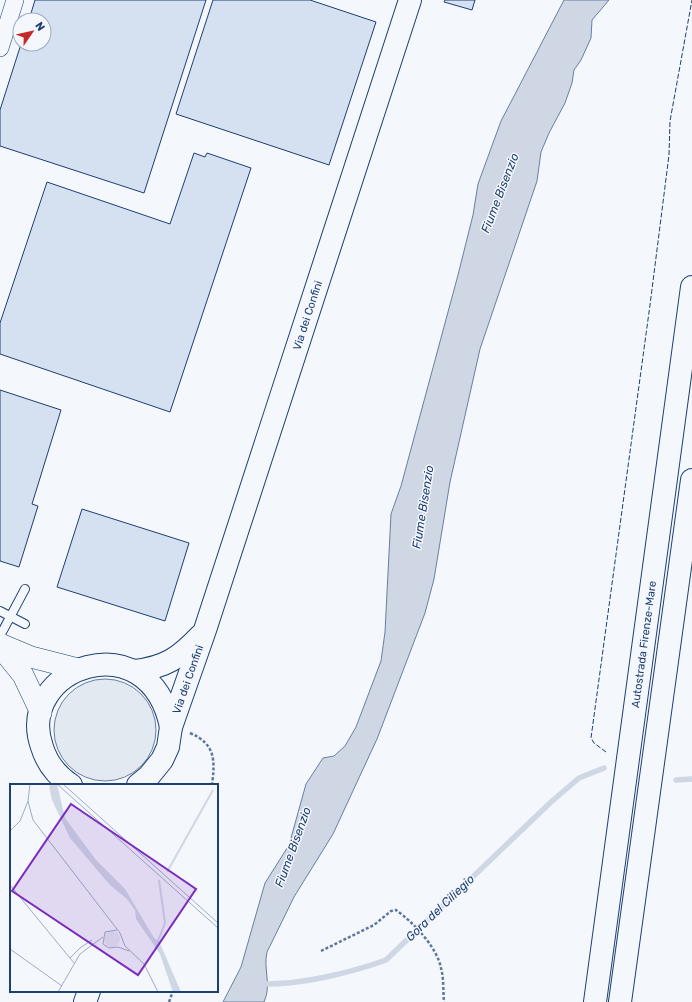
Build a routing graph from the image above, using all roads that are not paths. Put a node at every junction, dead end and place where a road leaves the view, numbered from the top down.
1 (15, 0) edge
2 (410, 0) edge
3 (0, 48) edge
4 (692, 287) edge
5 (692, 480) edge
6 (25, 589) dead end
7 (0, 611) edge
8 (10, 617) junction
9 (25, 624) dead end
10 (205, 630) junction
11 (0, 636) edge
12 (0, 645) edge
13 (78, 670) junction
14 (135, 671) junction
15 (41, 714) junction
16 (170, 728) junction
17 (70, 784) edge
18 (139, 784) edge
19 (89, 992) edge
20 (85, 1002) edge
21 (595, 1002) edge
22 (620, 1002) edge

1 - 3 street
2 - 10 main road, Via dei Confini
4 - 21 main road, Autostrada Firenze-Mare
5 - 22 main road
6 - 8 lane
7 - 8 lane
8 - 9 lane
8 - 11 lane
10 - 14 main road, Via dei Confini
10 - 16 main road, Via dei Confini
12 - 13 street
12 - 15 street
13 - 14 main road, Via dei Confini
13 - 15 main road, Via dei Confini
14 - 16 main road, Via dei Confini
15 - 17 main road, Via dei Confini
16 - 18 main road, Via dei Confini
19 - 20 main road

